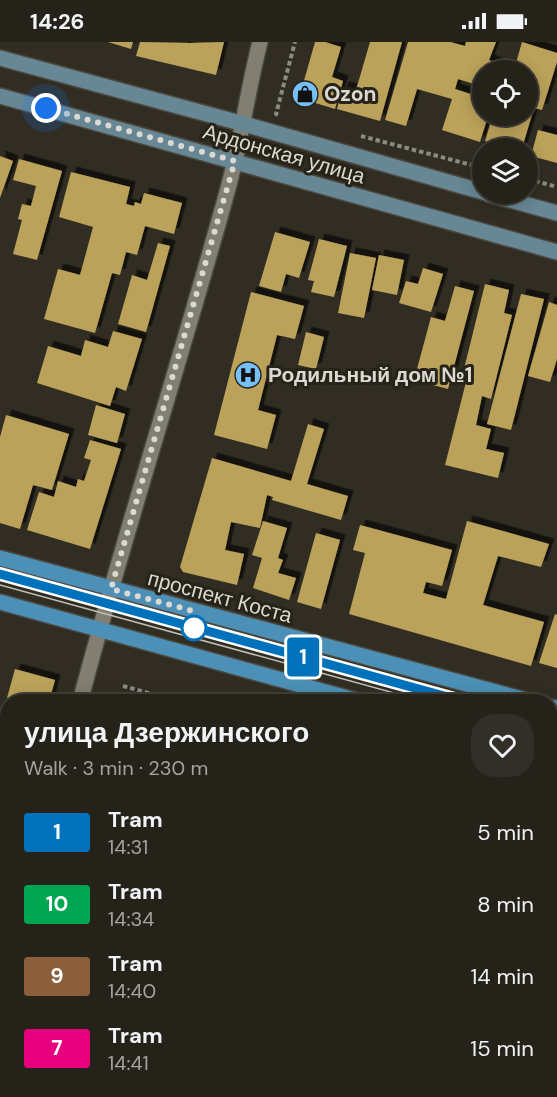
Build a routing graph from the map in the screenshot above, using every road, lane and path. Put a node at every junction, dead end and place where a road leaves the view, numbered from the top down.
1 (260, 42) edge
2 (295, 42) edge
3 (0, 58) edge
4 (0, 96) edge
5 (287, 117) dead end
6 (244, 124) junction
7 (356, 135) dead end
8 (235, 161) junction
9 (472, 165) edge
10 (538, 182) edge
11 (557, 187) edge
12 (472, 189) edge
13 (524, 204) edge
14 (557, 213) edge
15 (557, 252) edge
16 (0, 558) edge
17 (111, 589) junction
18 (0, 602) edge
19 (99, 630) junction
20 (123, 686) dead end
21 (82, 694) edge
22 (152, 694) edge
23 (333, 694) edge
24 (503, 694) edge

1 - 6 street
2 - 5 path
3 - 6 main road, Ардонская улица
4 - 8 main road, Ардонская улица
6 - 8 street
6 - 12 main road, Ардонская улица
7 - 9 path
8 - 15 main road, Ардонская улица
8 - 17 street
10 - 11 path
13 - 14 main road
16 - 17 main road, проспект Коста
17 - 19 street
17 - 24 main road, проспект Коста
18 - 19 main road
19 - 21 street
19 - 23 main road
20 - 22 path

